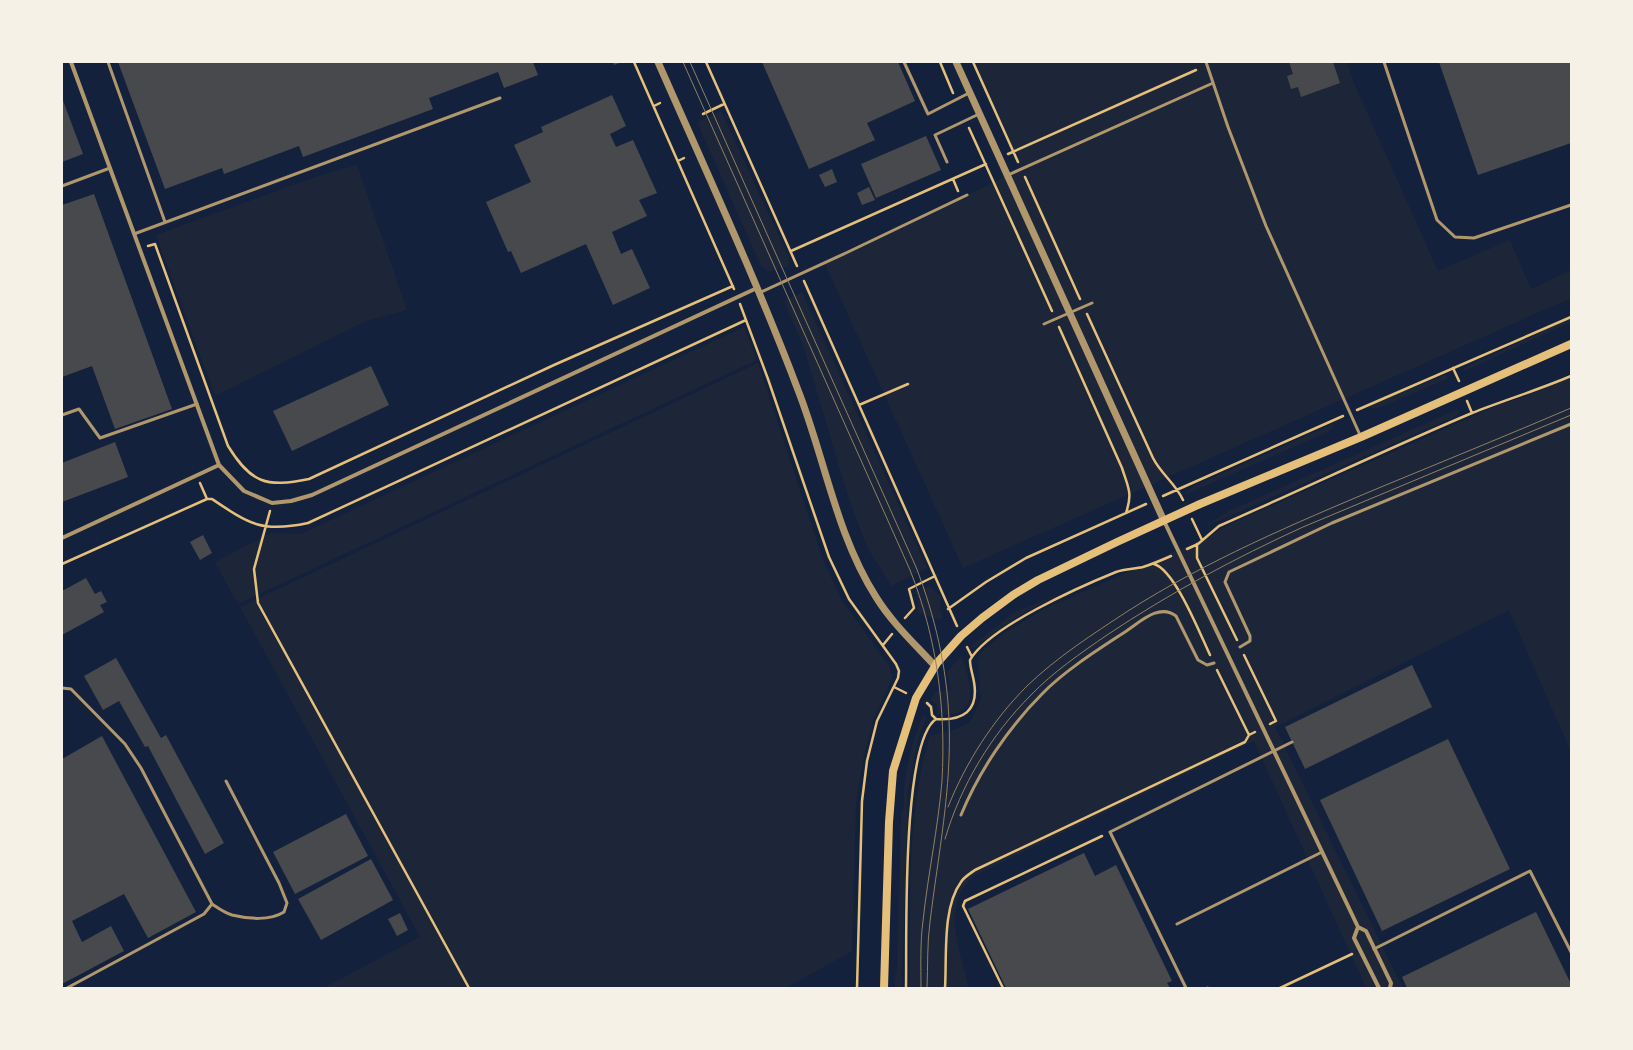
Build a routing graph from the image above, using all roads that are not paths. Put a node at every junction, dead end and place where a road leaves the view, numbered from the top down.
1 (71, 62) edge
2 (108, 62) edge
3 (658, 62) edge
4 (904, 62) edge
5 (956, 62) edge
6 (1206, 62) edge
7 (1384, 62) edge
8 (1212, 83) junction
9 (969, 93) junction
10 (500, 98) dead end
11 (979, 114) junction
12 (947, 162) dead end
13 (110, 168) junction
14 (1008, 175) junction
15 (62, 186) edge
16 (967, 195) dead end
17 (1571, 205) edge
18 (164, 222) junction
19 (134, 234) junction
20 (758, 291) junction
21 (1092, 303) dead end
22 (1069, 313) junction
23 (1044, 324) dead end
24 (1571, 344) edge
25 (197, 404) junction
26 (62, 415) edge
27 (1571, 424) edge
28 (1361, 437) junction
29 (219, 465) junction
30 (1164, 521) junction
31 (62, 538) edge
32 (1240, 647) dead end
33 (1214, 663) road end
34 (935, 666) junction
35 (62, 688) edge
36 (1292, 742) dead end
37 (1274, 751) junction
38 (226, 781) dead end
39 (961, 815) dead end
40 (1322, 852) junction
41 (212, 904) junction
42 (1177, 924) dead end
43 (1358, 927) junction
44 (1374, 949) junction
45 (1571, 952) edge
46 (67, 988) edge
47 (884, 988) edge
48 (1186, 988) edge
49 (1379, 988) edge
50 (1390, 988) edge

1 - 13 street
2 - 18 lane
3 - 20 street
4 - 9 lane
5 - 9 street
6 - 8 lane
7 - 17 lane
8 - 14 lane
8 - 28 lane
9 - 11 street
10 - 18 lane
11 - 12 lane
11 - 14 street
13 - 15 lane
13 - 19 street
14 - 22 street
16 - 20 lane
18 - 19 lane
19 - 25 street
20 - 29 street
20 - 34 street
21 - 22 lane
22 - 23 lane
22 - 30 street
24 - 28 main road
25 - 26 lane
25 - 29 street
27 - 32 lane
28 - 30 main road
29 - 31 street
30 - 34 main road
30 - 37 street
33 - 39 lane
34 - 47 main road
35 - 41 lane
36 - 37 lane
37 - 40 street
37 - 48 lane
38 - 41 lane
40 - 42 lane
40 - 43 street
41 - 46 lane
43 - 44 street
43 - 49 street
44 - 45 lane
44 - 50 street

